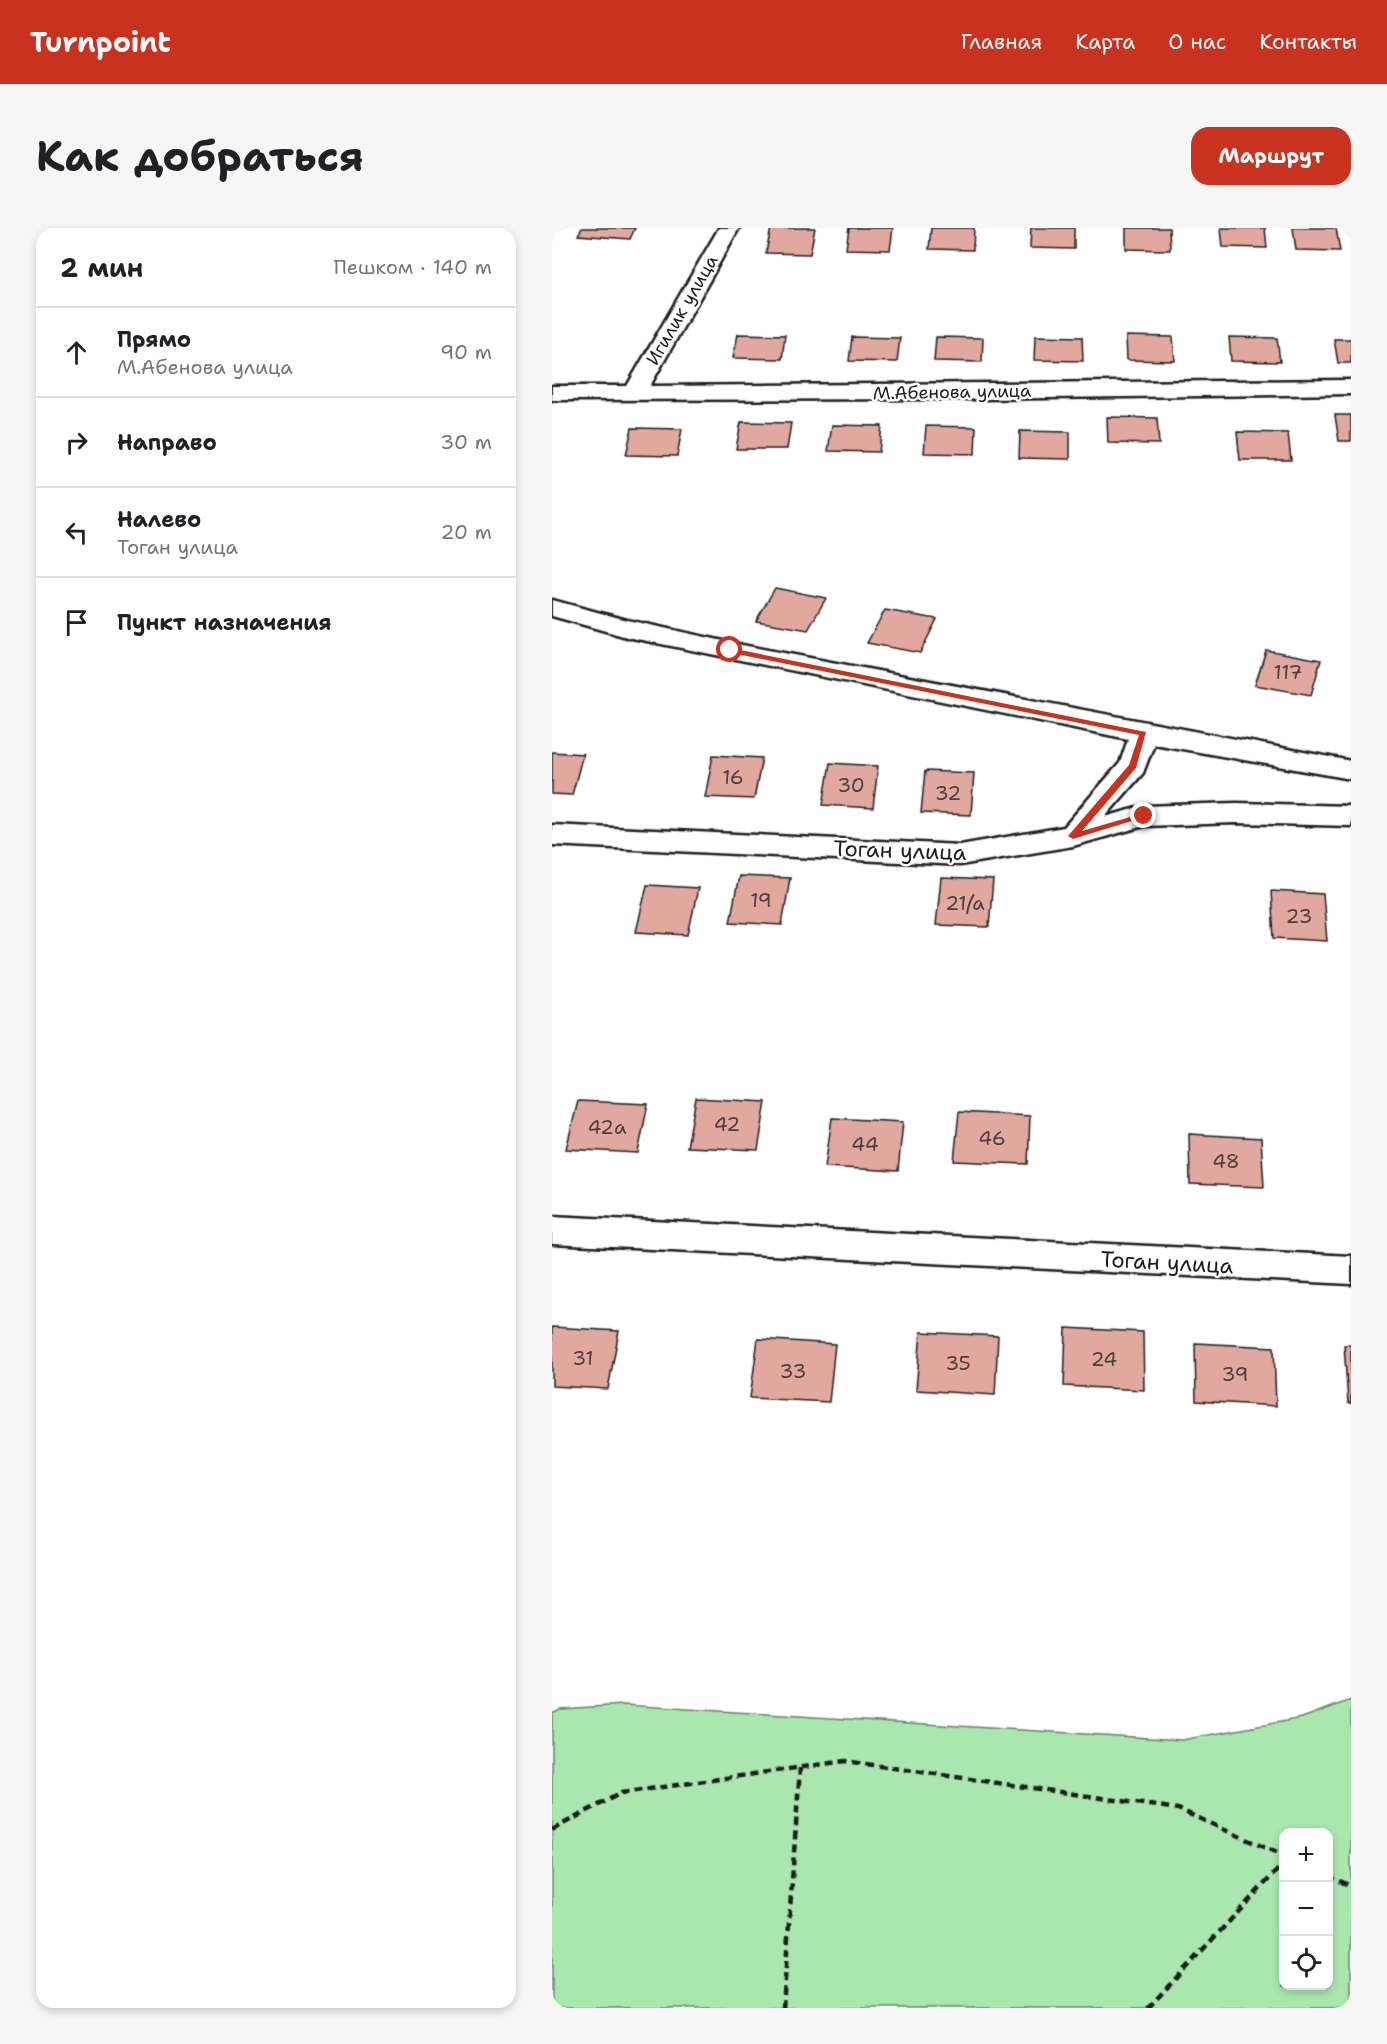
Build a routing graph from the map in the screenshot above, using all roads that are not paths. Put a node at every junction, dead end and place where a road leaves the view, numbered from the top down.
1 (729, 228) edge
2 (1351, 387) edge
3 (635, 392) junction
4 (552, 393) edge
5 (552, 608) edge
6 (1143, 734) junction
7 (1351, 770) edge
8 (1351, 816) edge
9 (552, 835) edge
10 (1073, 836) junction
11 (552, 1230) edge
12 (1351, 1270) edge

1 - 3 street, Игилик улица
2 - 3 street, М.Абенова улица
3 - 4 street, М.Абенова улица
5 - 6 street
6 - 7 street
6 - 10 street
8 - 10 street, Тоган улица
9 - 10 street, Тоган улица
11 - 12 street, Тоган улица

